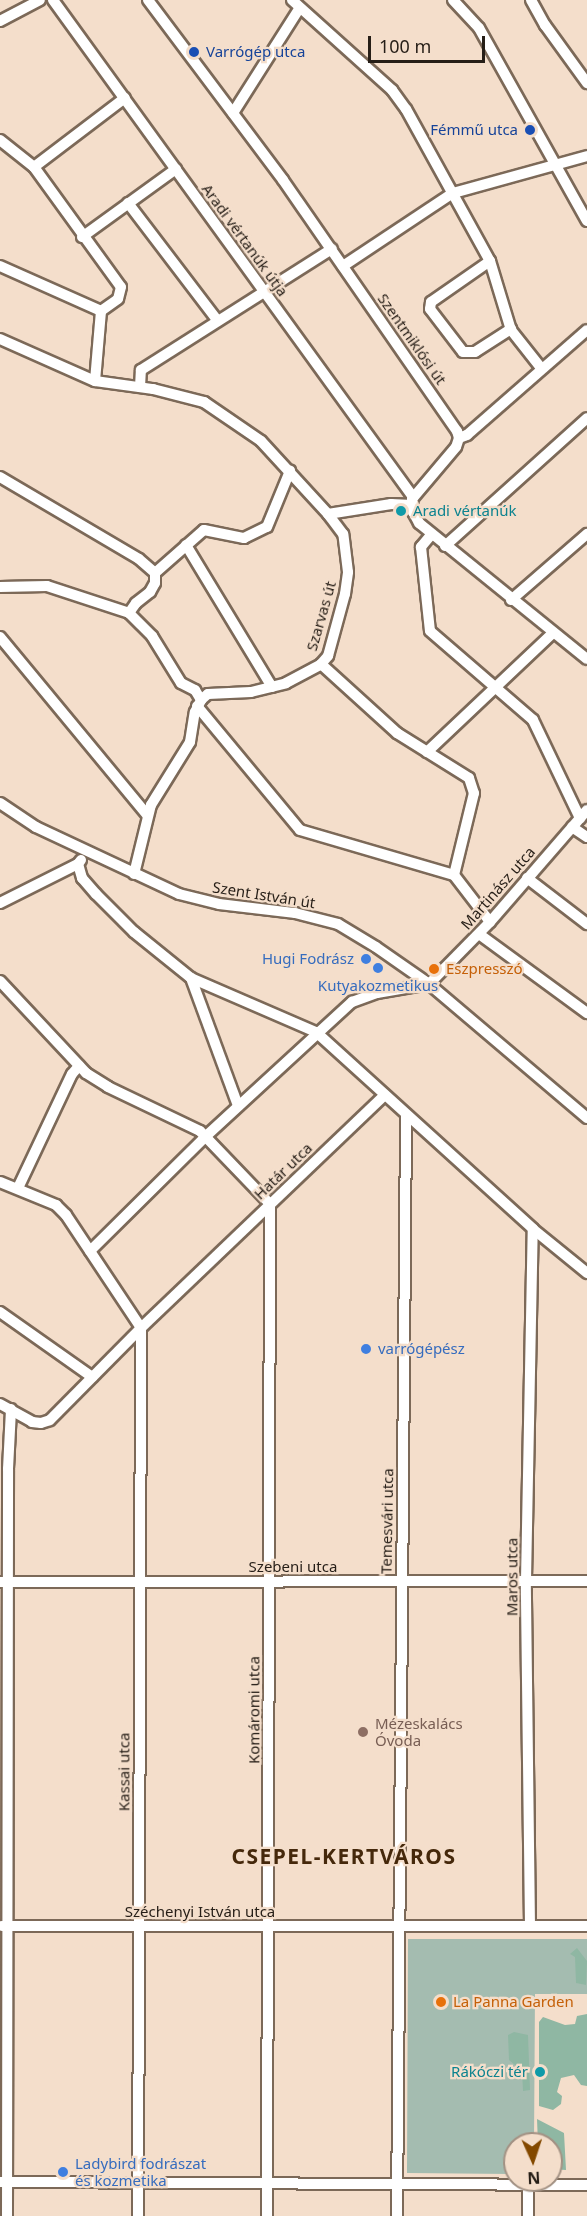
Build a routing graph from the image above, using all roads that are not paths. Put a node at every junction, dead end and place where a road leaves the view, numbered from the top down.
1 (40, 0) edge
2 (53, 0) edge
3 (148, 0) edge
4 (453, 0) edge
5 (531, 0) edge
6 (295, 4) edge
7 (0, 21) edge
8 (587, 83) edge
9 (125, 98) junction
10 (233, 113) junction
11 (0, 140) edge
12 (587, 156) edge
13 (554, 165) junction
14 (34, 167) junction
15 (176, 169) junction
16 (453, 193) junction
17 (128, 203) junction
18 (587, 221) edge
19 (82, 237) junction
20 (332, 249) junction
21 (490, 261) junction
22 (0, 266) edge
23 (343, 266) junction
24 (265, 293) junction
25 (101, 311) junction
26 (218, 321) junction
27 (511, 329) junction
28 (587, 330) edge
29 (0, 339) edge
30 (541, 368) junction
31 (95, 381) junction
32 (140, 387) junction
33 (587, 418) edge
34 (459, 438) junction
35 (290, 471) junction
36 (0, 477) edge
37 (412, 501) junction
38 (328, 514) junction
39 (587, 534) edge
40 (431, 535) junction
41 (186, 545) junction
42 (445, 546) junction
43 (155, 573) junction
44 (0, 587) edge
45 (511, 600) junction
46 (129, 613) junction
47 (553, 633) junction
48 (0, 637) edge
49 (587, 659) edge
50 (321, 664) junction
51 (272, 687) junction
52 (495, 687) junction
53 (199, 703) junction
54 (427, 752) junction
55 (0, 803) edge
56 (147, 815) junction
57 (580, 818) edge
58 (587, 837) edge
59 (85, 852) junction
60 (78, 864) junction
61 (134, 874) junction
62 (454, 875) junction
63 (527, 878) junction
64 (0, 903) edge
65 (490, 922) junction
66 (587, 924) edge
67 (479, 934) junction
68 (191, 978) junction
69 (0, 981) edge
70 (429, 984) junction
71 (587, 1013) edge
72 (316, 1032) junction
73 (79, 1066) junction
74 (385, 1095) junction
75 (238, 1106) junction
76 (406, 1116) junction
77 (587, 1118) edge
78 (205, 1137) junction
79 (0, 1182) edge
80 (18, 1188) junction
81 (270, 1204) junction
82 (533, 1229) junction
83 (90, 1251) junction
84 (587, 1273) edge
85 (0, 1312) edge
86 (141, 1328) junction
87 (92, 1377) junction
88 (0, 1404) edge
89 (11, 1409) junction
90 (526, 1580) junction
91 (587, 1581) edge
92 (4, 1582) edge
93 (270, 1582) junction
94 (401, 1582) junction
95 (140, 1583) junction
96 (3, 1926) edge
97 (400, 1926) junction
98 (530, 1926) junction
99 (587, 1926) edge
100 (139, 1927) junction
101 (267, 1927) junction
102 (3, 2063) edge
103 (4, 2128) edge
104 (4, 2182) edge
105 (138, 2183) junction
106 (266, 2184) junction
107 (396, 2184) junction
108 (503, 2184) edge
109 (563, 2185) edge
110 (587, 2185) edge
111 (528, 2192) edge
112 (8, 2216) edge
113 (138, 2216) edge
114 (267, 2216) edge
115 (397, 2216) edge
116 (528, 2216) edge

1 - 7 street
2 - 9 street, Aradi vértanúk útja
3 - 10 street, Szentmiklósi út
4 - 13 street
5 - 8 street
6 - 10 street
6 - 16 street
9 - 14 street
9 - 15 street, Aradi vértanúk útja
10 - 20 street, Szentmiklósi út
11 - 14 street
12 - 13 street
13 - 16 street
13 - 18 street
14 - 19 street
15 - 17 street
15 - 24 street, Aradi vértanúk útja
16 - 21 street
16 - 23 street
17 - 19 street
17 - 26 street
19 - 25 street
20 - 23 street, Szentmiklósi út
20 - 24 street
21 - 27 street
21 - 27 street
22 - 25 street
23 - 34 street, Szentmiklósi út
24 - 26 street
24 - 37 street, Aradi vértanúk útja
25 - 31 street
26 - 32 street
27 - 30 street
28 - 30 street
29 - 31 street, Szarvas út
30 - 34 street
31 - 32 street, Szarvas út
32 - 35 street, Szarvas út
33 - 42 street
34 - 37 street
35 - 38 street, Szarvas út
35 - 41 street
36 - 43 street
37 - 38 street
37 - 40 street
38 - 50 street, Szarvas út
39 - 45 street
40 - 42 street
40 - 52 street
41 - 43 street
41 - 51 street
42 - 45 street
43 - 46 street
44 - 46 street
45 - 47 street
46 - 53 street
47 - 49 street
47 - 52 street
48 - 56 street
50 - 51 street, Szarvas út
50 - 54 street
51 - 53 street, Szarvas út
52 - 54 street
52 - 57 street
53 - 56 street
53 - 62 street
54 - 62 street
55 - 59 street, Szent István út
56 - 61 street
57 - 58 street
57 - 63 street, Martinász utca
59 - 60 street
59 - 61 street, Szent István út
60 - 64 street
60 - 68 street
61 - 70 street, Szent István út
62 - 65 street
63 - 65 street, Martinász utca
63 - 66 street
65 - 67 street, Martinász utca
67 - 70 street, Martinász utca
67 - 71 street
68 - 72 street
68 - 75 street
69 - 73 street
70 - 72 street
70 - 77 street, Szent István út
72 - 74 street
72 - 75 street
73 - 78 street
73 - 80 street
74 - 76 street
74 - 81 street, Határ utca
75 - 78 street
76 - 82 street
76 - 94 street, Temesvári utca
78 - 81 street
78 - 83 street
79 - 80 street
80 - 83 street
81 - 86 street, Határ utca
81 - 93 street, Komáromi utca
82 - 84 street
82 - 90 street, Maros utca
83 - 86 street
85 - 87 street
86 - 87 street, Határ utca
86 - 95 street, Kassai utca
87 - 89 street, Határ utca
88 - 89 street, Határ utca
89 - 92 street
90 - 91 street, Szebeni utca
90 - 94 street, Szebeni utca
90 - 98 street, Maros utca
92 - 95 street, Szebeni utca
92 - 96 street
93 - 94 street, Szebeni utca
93 - 95 street, Szebeni utca
93 - 101 street, Komáromi utca
94 - 97 street, Temesvári utca
95 - 100 street, Kassai utca
96 - 100 street, Széchenyi István utca
96 - 102 street
97 - 98 street
97 - 101 street, Széchenyi István utca
97 - 107 street
98 - 99 street
100 - 101 street, Széchenyi István utca
100 - 105 street, Kassai utca
101 - 106 street, Komáromi utca
102 - 103 street
103 - 104 street
104 - 105 street
104 - 112 street
105 - 106 street
105 - 113 street, Kassai utca
106 - 107 street
106 - 114 street, Komáromi utca
107 - 108 street
107 - 115 street
109 - 110 street
111 - 116 street

